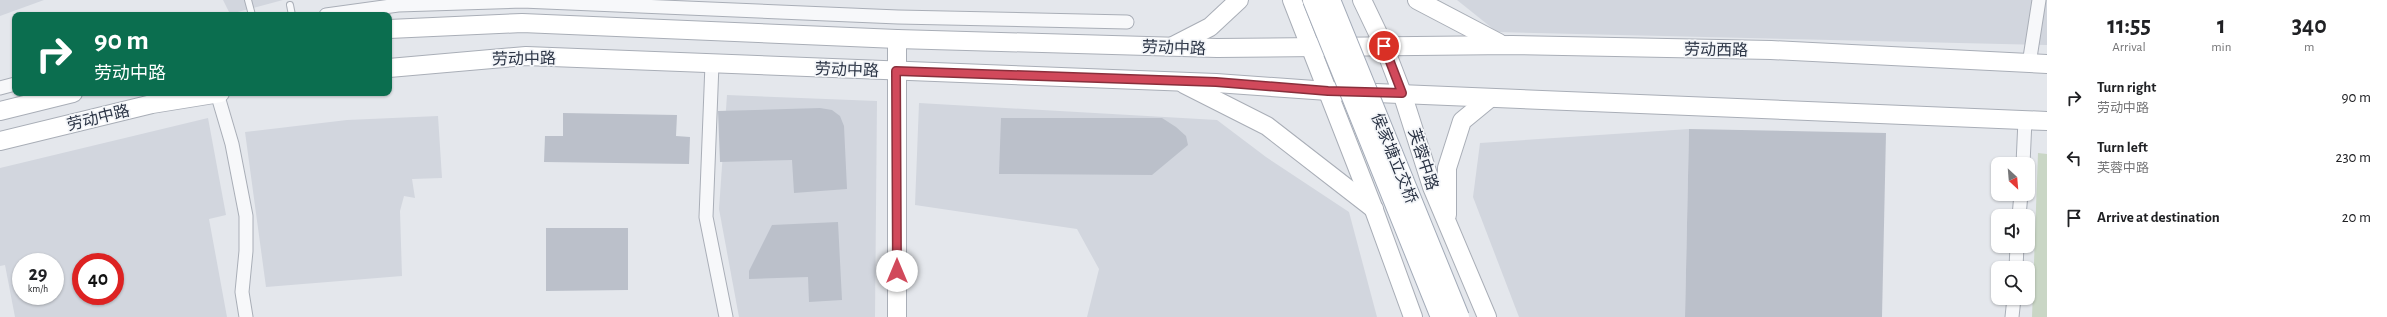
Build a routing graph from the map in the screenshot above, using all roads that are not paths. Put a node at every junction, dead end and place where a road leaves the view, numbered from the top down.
1 (248, 0) edge
2 (1238, 0) edge
3 (1292, 0) edge
4 (1313, 0) edge
5 (1330, 0) edge
6 (1362, 0) edge
7 (1416, 0) edge
8 (2039, 0) edge
9 (290, 5) dead end
10 (251, 12) edge
11 (291, 12) edge
12 (348, 12) edge
13 (1127, 22) dead end
14 (392, 29) edge
15 (897, 39) junction
16 (1503, 45) junction
17 (1384, 46) junction
18 (1172, 47) junction
19 (1312, 49) junction
20 (712, 64) junction
21 (2028, 64) junction
22 (2047, 64) edge
23 (392, 68) edge
24 (896, 71) junction
25 (1178, 81) junction
26 (12, 85) edge
27 (0, 88) edge
28 (1328, 91) junction
29 (1402, 93) junction
30 (61, 96) edge
31 (200, 96) edge
32 (219, 96) edge
33 (1490, 98) junction
34 (0, 111) edge
35 (2026, 120) junction
36 (2047, 121) edge
37 (0, 141) edge
38 (2023, 157) edge
39 (1374, 210) junction
40 (1447, 220) junction
41 (2013, 305) edge
42 (246, 317) edge
43 (726, 317) edge
44 (897, 317) edge
45 (1413, 317) edge
46 (1441, 317) edge
47 (1459, 317) edge
48 (1487, 317) edge
49 (2012, 317) edge

1 - 10 lane
2 - 18 main road
3 - 19 main road
4 - 46 main road, 侯家塘立交桥, bridge
5 - 47 main road, 侯家塘立交桥, bridge
6 - 17 main road, 芙蓉中路
7 - 16 main road
8 - 21 street
9 - 11 lane
12 - 13 street
14 - 15 main road, 劳动中路
15 - 18 main road, 劳动中路
15 - 24 main road
16 - 17 main road, 劳动西路
16 - 21 main road, 劳动西路
17 - 19 main road, 劳动中路
17 - 29 main road, 芙蓉中路
18 - 19 main road, 劳动中路
19 - 28 main road
20 - 23 main road, 劳动中路
20 - 24 main road, 劳动中路
20 - 43 street
21 - 22 main road, 劳动西路
24 - 25 main road, 劳动中路
24 - 44 main road
25 - 28 main road, 劳动中路
25 - 39 main road
26 - 27 street
28 - 29 main road, 劳动中路
28 - 39 main road
29 - 33 main road
29 - 40 main road, 芙蓉中路
30 - 34 main road, 劳动中路
31 - 37 main road, 劳动中路
32 - 42 street
33 - 35 main road
33 - 40 main road
35 - 36 main road
35 - 38 street
39 - 45 main road
40 - 48 main road, 芙蓉中路
41 - 49 street

